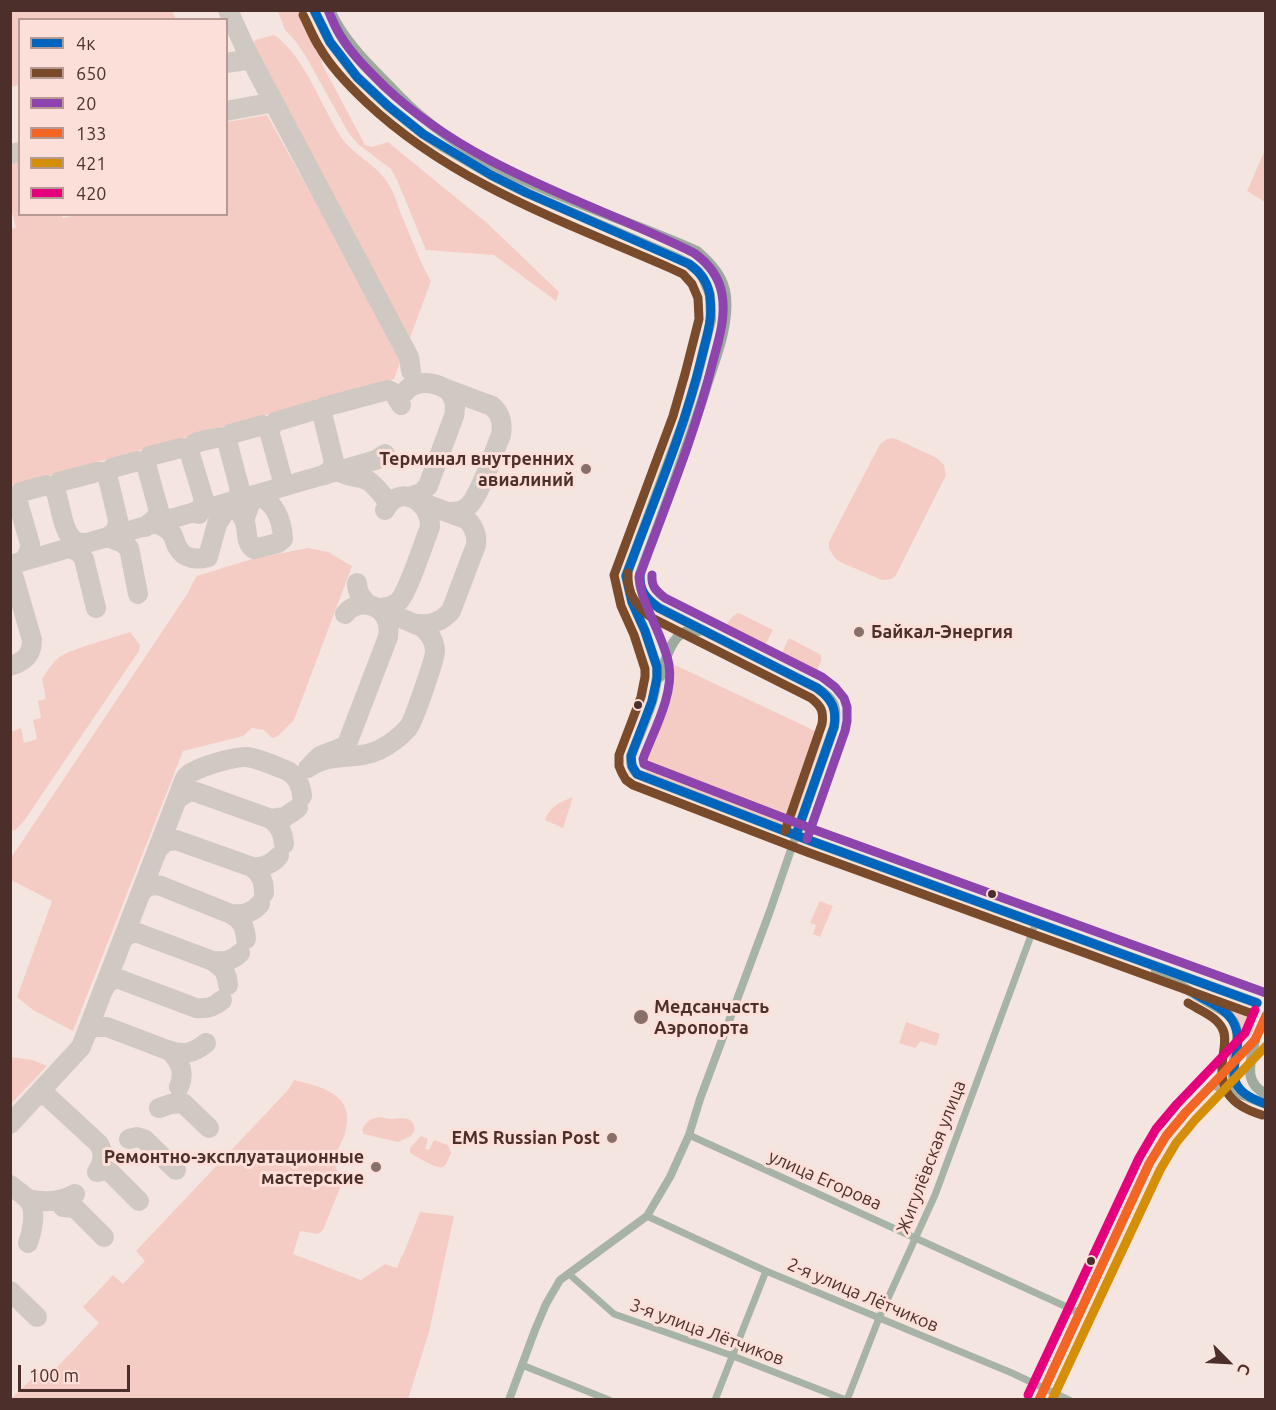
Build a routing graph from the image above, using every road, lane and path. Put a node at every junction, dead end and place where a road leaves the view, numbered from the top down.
1 (314, 10) edge
2 (330, 10) edge
3 (358, 52) junction
4 (347, 65) junction
5 (400, 96) junction
6 (394, 111) junction
7 (711, 634) junction
8 (653, 696) junction
9 (796, 835) junction
10 (1036, 922) junction
11 (1135, 958) junction
12 (1262, 1004) edge
13 (1266, 1015) edge
14 (1255, 1040) junction
15 (1234, 1062) junction
16 (1213, 1085) junction
17 (1266, 1094) edge
18 (1248, 1097) junction
19 (1266, 1104) edge
20 (689, 1135) junction
21 (647, 1216) junction
22 (916, 1237) junction
23 (766, 1271) junction
24 (569, 1275) junction
25 (1080, 1313) junction
26 (879, 1318) junction
27 (733, 1356) junction
28 (522, 1365) junction
29 (1045, 1388) junction
30 (509, 1400) edge
31 (609, 1400) edge
32 (715, 1400) edge
33 (847, 1400) edge
34 (1039, 1400) edge
35 (1069, 1400) edge

1 - 4 main road
2 - 3 main road
3 - 4 main road
3 - 5 main road
4 - 6 main road
5 - 6 main road
5 - 7 main road
6 - 8 main road
7 - 8 main road
7 - 9 main road
8 - 9 main road
9 - 10 main road
9 - 20 street
10 - 11 main road
10 - 22 street, Жигулёвская улица
11 - 12 main road
11 - 15 main road
13 - 14 main road
14 - 15 main road
14 - 17 main road
15 - 16 main road
15 - 18 main road
16 - 18 main road
16 - 25 main road
18 - 19 main road
20 - 21 street
20 - 22 street, улица Егорова
21 - 23 street, 2-я улица Лётчиков
21 - 24 street
22 - 25 street, улица Егорова
22 - 26 street, Жигулёвская улица
23 - 26 street, 2-я улица Лётчиков
23 - 27 street
24 - 27 street, 3-я улица Лётчиков
24 - 28 street
25 - 29 main road
26 - 29 street, 2-я улица Лётчиков
26 - 33 street, Жигулёвская улица
27 - 32 street
27 - 33 street, 3-я улица Лётчиков
28 - 30 street
28 - 31 street
29 - 34 main road
29 - 35 street, 2-я улица Лётчиков

